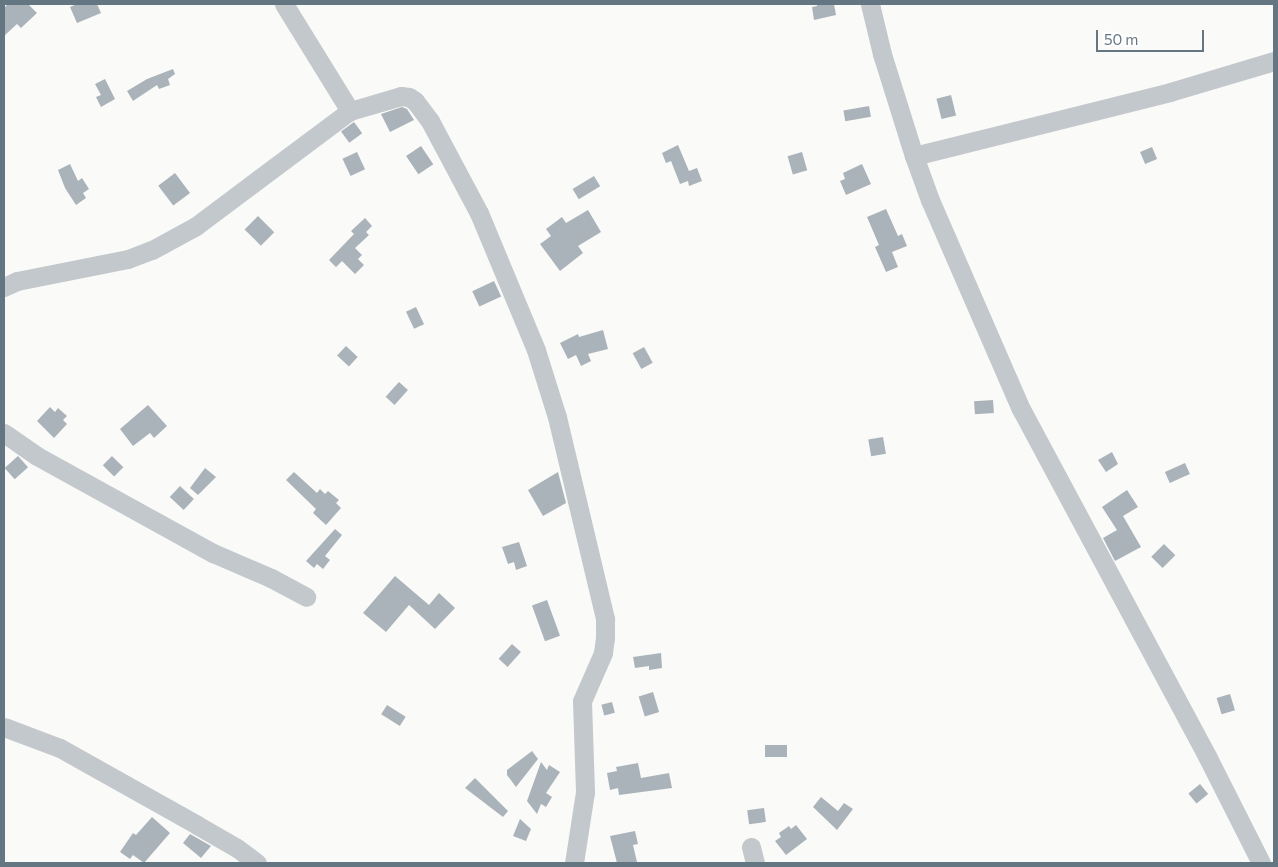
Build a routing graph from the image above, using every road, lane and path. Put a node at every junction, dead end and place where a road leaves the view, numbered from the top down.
1 (284, 4) edge
2 (870, 4) edge
3 (1274, 61) edge
4 (350, 111) junction
5 (914, 156) junction
6 (4, 287) edge
7 (4, 433) edge
8 (306, 597) dead end
9 (4, 727) edge
10 (256, 863) edge
11 (574, 863) edge
12 (1261, 863) edge

1 - 4 street
2 - 5 street
3 - 5 street
4 - 6 street
4 - 11 street
5 - 12 street
7 - 8 street
9 - 10 street

